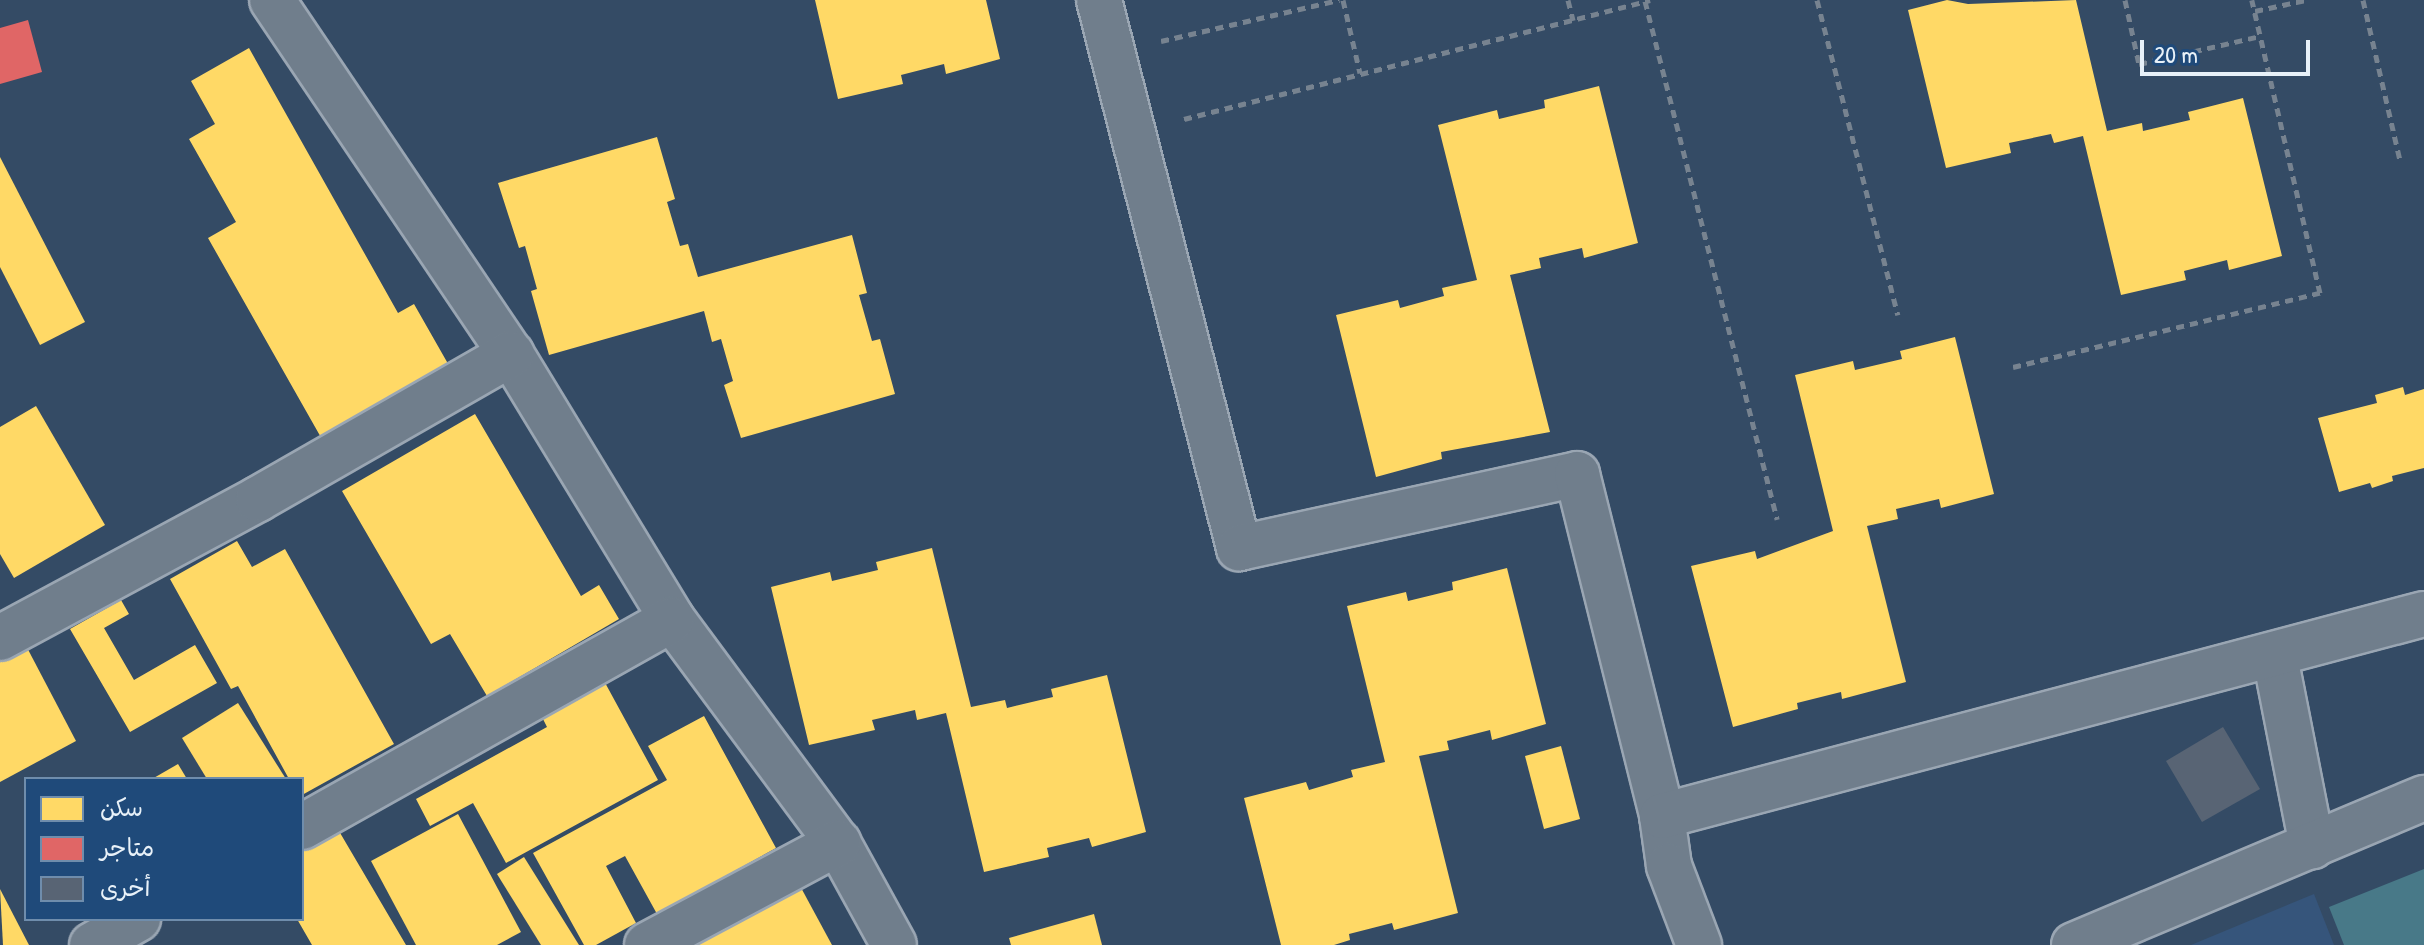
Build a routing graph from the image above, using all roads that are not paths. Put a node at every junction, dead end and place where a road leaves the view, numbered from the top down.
1 (272, 0) edge
2 (1099, 0) edge
3 (511, 354) junction
4 (2424, 614) edge
5 (672, 619) junction
6 (0, 638) edge
7 (2275, 657) junction
8 (2424, 798) edge
9 (1662, 816) junction
10 (304, 826) edge
11 (838, 843) junction
12 (2312, 846) junction
13 (134, 921) edge
14 (92, 945) edge
15 (647, 945) edge
16 (894, 945) edge
17 (1699, 945) edge
18 (2074, 945) edge

1 - 3 street
2 - 9 street
3 - 5 street
3 - 6 street
4 - 7 street
5 - 10 street
5 - 11 street
7 - 9 street
7 - 12 street
8 - 12 street
9 - 17 street
11 - 15 street
11 - 16 street
12 - 18 street
13 - 14 street

